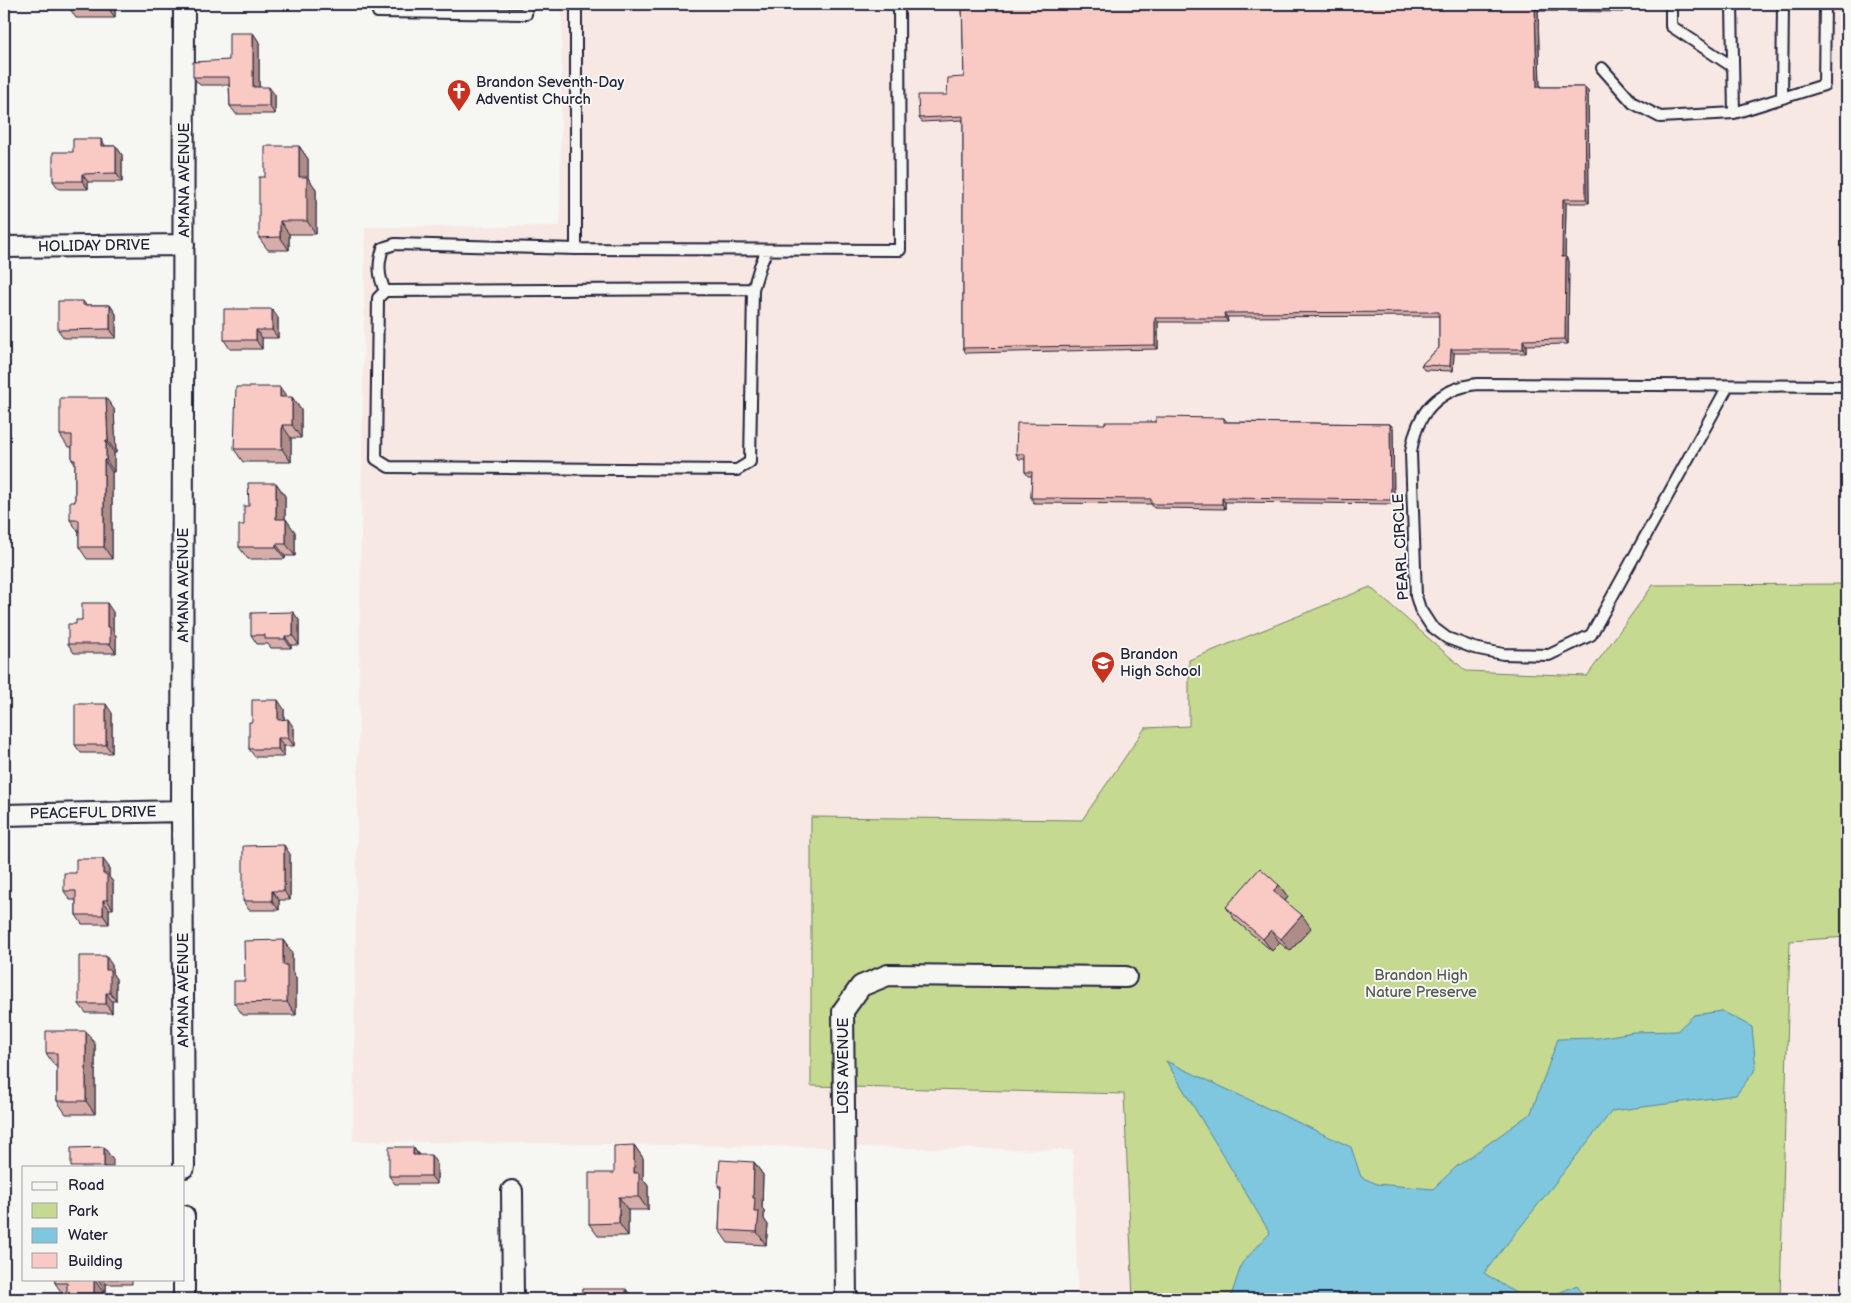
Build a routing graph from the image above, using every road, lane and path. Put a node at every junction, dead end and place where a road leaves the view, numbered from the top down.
1 (184, 4) edge
2 (376, 4) edge
3 (526, 4) edge
4 (576, 4) edge
5 (899, 4) edge
6 (1671, 4) edge
7 (1732, 4) edge
8 (1783, 4) edge
9 (1825, 4) edge
10 (1733, 67) junction
11 (1602, 68) dead end
12 (1782, 98) junction
13 (1734, 113) junction
14 (184, 245) junction
15 (4, 247) edge
16 (576, 249) junction
17 (767, 250) junction
18 (754, 289) junction
19 (385, 291) junction
20 (1728, 386) junction
21 (1847, 386) edge
22 (182, 811) junction
23 (4, 815) edge
24 (1126, 977) dead end
25 (184, 1166) edge
26 (512, 1190) dead end
27 (184, 1280) edge
28 (184, 1299) edge
29 (513, 1299) edge
30 (846, 1299) edge

1 - 14 street, AMANA AVENUE
2 - 3 lane
4 - 16 lane
5 - 17 lane
6 - 10 lane
7 - 10 lane
8 - 12 lane
9 - 12 lane
10 - 13 lane
11 - 13 lane
12 - 13 lane
14 - 15 street, HOLIDAY DRIVE
14 - 22 street, AMANA AVENUE
16 - 17 lane
16 - 19 lane
17 - 18 lane
18 - 19 lane
18 - 19 lane
20 - 20 lane, PEARL CIRCLE
20 - 21 lane, PEARL CIRCLE
22 - 23 street, PEACEFUL DRIVE
22 - 25 street, AMANA AVENUE
24 - 30 street, LOIS AVENUE
26 - 29 street
27 - 28 street

